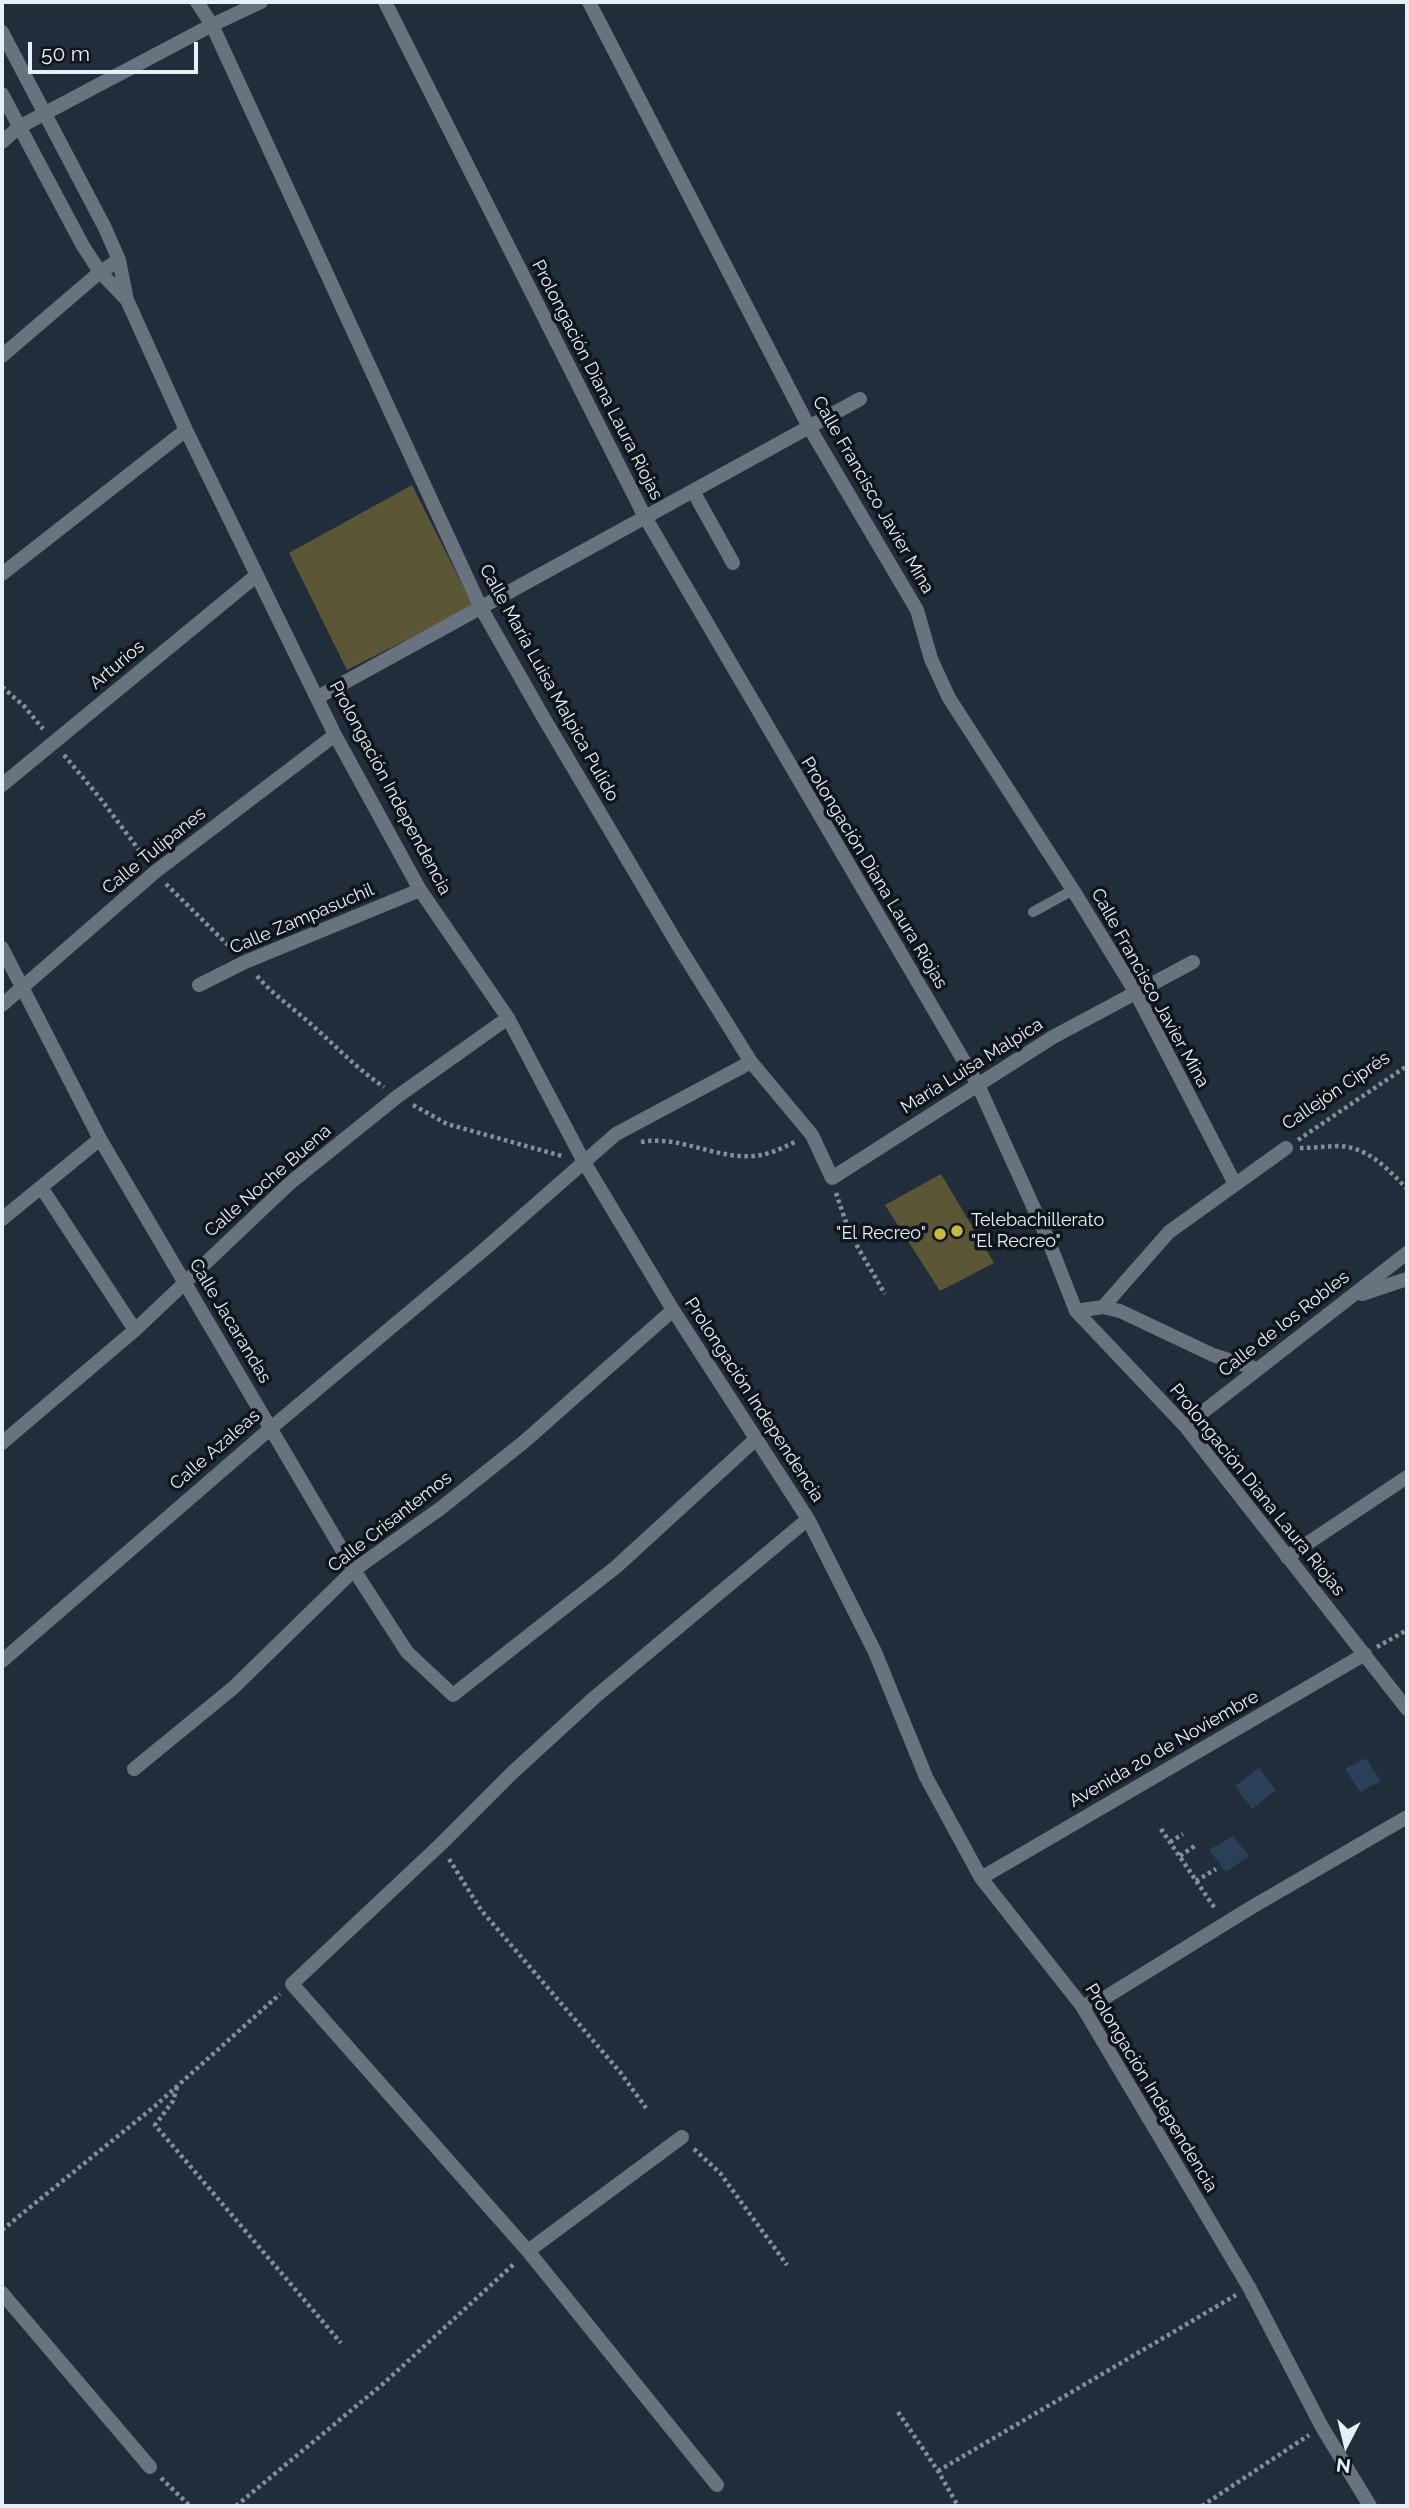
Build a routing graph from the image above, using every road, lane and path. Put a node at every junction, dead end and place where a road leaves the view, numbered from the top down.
1 (197, 2) edge
2 (261, 2) edge
3 (385, 2) edge
4 (589, 2) edge
5 (212, 25) junction
6 (2, 32) edge
7 (2, 94) edge
8 (44, 114) junction
9 (19, 127) junction
10 (2, 142) edge
11 (119, 260) junction
12 (100, 272) junction
13 (127, 300) junction
14 (2, 356) edge
15 (860, 399) dead end
16 (809, 427) junction
17 (186, 430) junction
18 (693, 491) junction
19 (645, 517) junction
20 (733, 563) dead end
21 (2, 573) edge
22 (257, 575) junction
23 (481, 608) junction
24 (318, 696) junction
25 (335, 735) junction
26 (2, 785) edge
27 (421, 890) junction
28 (1073, 890) junction
29 (1033, 912) dead end
30 (2, 948) edge
31 (1193, 962) dead end
32 (199, 985) dead end
33 (21, 988) junction
34 (1136, 993) junction
35 (2, 1004) edge
36 (509, 1018) junction
37 (751, 1062) junction
38 (1407, 1066) edge
39 (978, 1085) junction
40 (812, 1135) junction
41 (100, 1139) junction
42 (636, 1143) dead end
43 (1286, 1148) junction
44 (584, 1162) junction
45 (832, 1178) junction
46 (1235, 1184) junction
47 (41, 1187) junction
48 (1407, 1189) edge
49 (2, 1219) edge
50 (1407, 1253) edge
51 (1407, 1279) edge
52 (184, 1282) junction
53 (885, 1294) dead end
54 (1350, 1298) junction
55 (1103, 1307) junction
56 (673, 1310) junction
57 (1076, 1311) junction
58 (135, 1330) junction
59 (1257, 1369) junction
60 (1185, 1426) junction
61 (271, 1428) junction
62 (757, 1438) junction
63 (2, 1443) edge
64 (1407, 1477) edge
65 (808, 1518) junction
66 (1287, 1557) junction
67 (354, 1570) junction
68 (1407, 1630) edge
69 (1365, 1654) junction
70 (2, 1661) edge
71 (1407, 1709) edge
72 (134, 1769) dead end
73 (1407, 1817) edge
74 (1161, 1829) dead end
75 (1183, 1833) dead end
76 (1170, 1842) junction
77 (441, 1844) junction
78 (1196, 1845) dead end
79 (1180, 1856) junction
80 (1216, 1869) dead end
81 (981, 1878) junction
82 (1196, 1881) junction
83 (1217, 1911) dead end
84 (292, 1984) junction
85 (1082, 2006) junction
86 (178, 2087) junction
87 (646, 2108) dead end
88 (682, 2137) joint
89 (2, 2230) edge
90 (528, 2251) junction
91 (787, 2265) dead end
92 (1249, 2287) junction
93 (2, 2293) edge
94 (341, 2343) dead end
95 (898, 2412) dead end
96 (1322, 2427) junction
97 (150, 2468) joint
98 (938, 2471) junction
99 (718, 2485) dead end
100 (190, 2506) edge
101 (236, 2506) edge
102 (958, 2506) edge
103 (1202, 2506) edge
104 (1370, 2506) edge

1 - 5 street, Calle María Luisa Malpica Pulido
2 - 5 street
3 - 19 street, Prolongación Diana Laura Riojas
4 - 16 street, Calle Francisco Javier Mina
5 - 8 street
5 - 23 street, Calle María Luisa Malpica Pulido
6 - 8 street, Prolongación Independencia
7 - 9 street, Prolongación Independencia
8 - 9 street
8 - 11 street, Prolongación Independencia
9 - 10 street
9 - 12 street, Prolongación Independencia
11 - 12 street
11 - 13 street, Prolongación Independencia
12 - 13 street, Prolongación Independencia
12 - 14 street
13 - 17 street, Prolongación Independencia
15 - 16 street
16 - 18 street
16 - 28 street, Calle Francisco Javier Mina
17 - 21 street
17 - 22 street, Prolongación Independencia
18 - 19 street
18 - 20 street
19 - 23 street
19 - 39 street, Prolongación Diana Laura Riojas
22 - 24 street, Prolongación Independencia
22 - 26 street, Arturios
23 - 24 street
23 - 37 street, Calle María Luisa Malpica Pulido
24 - 25 street, Prolongación Independencia
25 - 27 street, Prolongación Independencia
25 - 33 street, Calle Tulipanes
27 - 32 street, Calle Zampasuchil
27 - 36 street, Prolongación Independencia
28 - 29 lane
28 - 34 street, Calle Francisco Javier Mina
30 - 33 street, Calle Jacarandas
31 - 34 street, María Luisa Malpica
33 - 35 street, Calle Tulipanes
33 - 41 street, Calle Jacarandas
34 - 39 street, María Luisa Malpica
34 - 46 street, Calle Francisco Javier Mina
36 - 44 street, Prolongación Independencia
36 - 52 street, Calle Noche Buena
37 - 40 street, Calle María Luisa Malpica Pulido
37 - 44 street, Calle Azaleas
38 - 43 path, Callejón Ciprés
39 - 45 street, María Luisa Malpica
39 - 57 street, Prolongación Diana Laura Riojas
40 - 42 path
40 - 45 street, Calle María Luisa Malpica Pulido
41 - 47 street
41 - 52 street, Calle Jacarandas
43 - 46 street
43 - 48 path
44 - 56 street, Prolongación Independencia
44 - 61 street, Calle Azaleas
45 - 53 path
46 - 55 street
47 - 49 street
47 - 58 street
50 - 54 street, Calle de los Robles
51 - 54 street
52 - 58 street, Calle Noche Buena
52 - 61 street, Calle Jacarandas
54 - 59 street, Calle de los Robles
55 - 57 street
55 - 59 street
56 - 62 street, Prolongación Independencia
56 - 67 street, Calle Crisantemos
57 - 60 street, Prolongación Diana Laura Riojas
58 - 63 street, Calle Noche Buena
59 - 60 street, Calle de los Robles
60 - 66 street, Prolongación Diana Laura Riojas
61 - 67 street, Calle Jacarandas
61 - 70 street, Calle Azaleas
62 - 65 street, Prolongación Independencia
62 - 67 street, Calle Jacarandas
64 - 66 street
65 - 77 street
65 - 81 street, Prolongación Independencia
66 - 69 street, Prolongación Diana Laura Riojas
67 - 72 street, Calle Crisantemos
68 - 69 path
69 - 71 street, Prolongación Diana Laura Riojas
69 - 81 street, Avenida 20 de Noviembre
73 - 85 street
74 - 76 path
75 - 76 path
76 - 79 path
77 - 84 street
77 - 87 path
78 - 79 path
79 - 82 path
80 - 82 path
81 - 85 street, Prolongación Independencia
82 - 83 path
84 - 86 path
84 - 90 street
85 - 92 street, Prolongación Independencia
86 - 89 path
86 - 94 path
88 - 90 street
88 - 91 path
90 - 99 street
90 - 101 path
92 - 96 street, Prolongación Independencia
92 - 98 path
93 - 97 street
95 - 98 path
96 - 103 path
96 - 104 street, Prolongación Independencia
97 - 100 path
98 - 102 path

